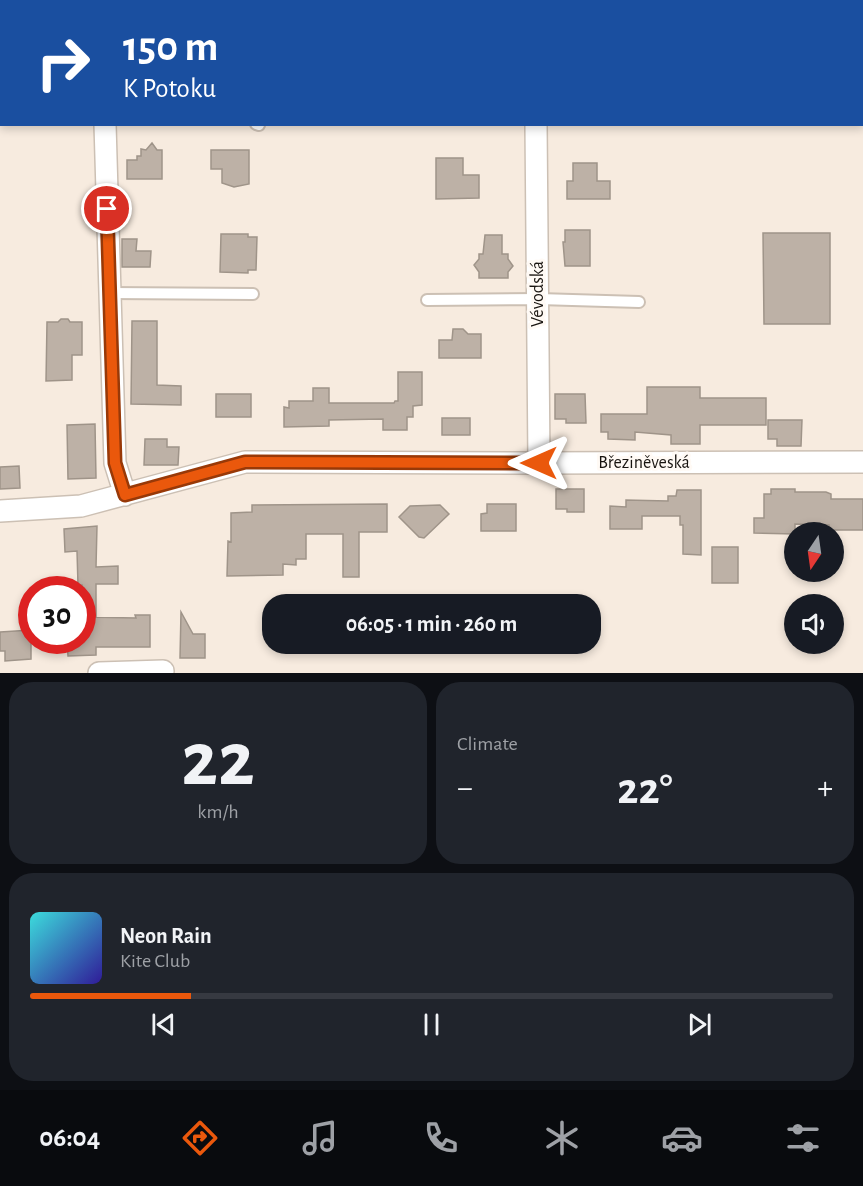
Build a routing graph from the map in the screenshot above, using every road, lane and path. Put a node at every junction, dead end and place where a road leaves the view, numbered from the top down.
1 (105, 126) edge
2 (536, 126) edge
3 (109, 293) junction
4 (253, 294) dead end
5 (539, 299) junction
6 (427, 300) dead end
7 (639, 302) dead end
8 (863, 462) edge
9 (539, 463) junction
10 (125, 495) junction
11 (0, 512) edge
12 (163, 671) dead end
13 (99, 673) edge

1 - 3 street
2 - 5 street, Vévodská
3 - 4 lane
3 - 10 street
5 - 6 lane
5 - 7 lane
5 - 9 street, Vévodská
8 - 9 street, Březiněveská
9 - 10 street, Březiněveská
10 - 11 street, Březiněveská
12 - 13 street

